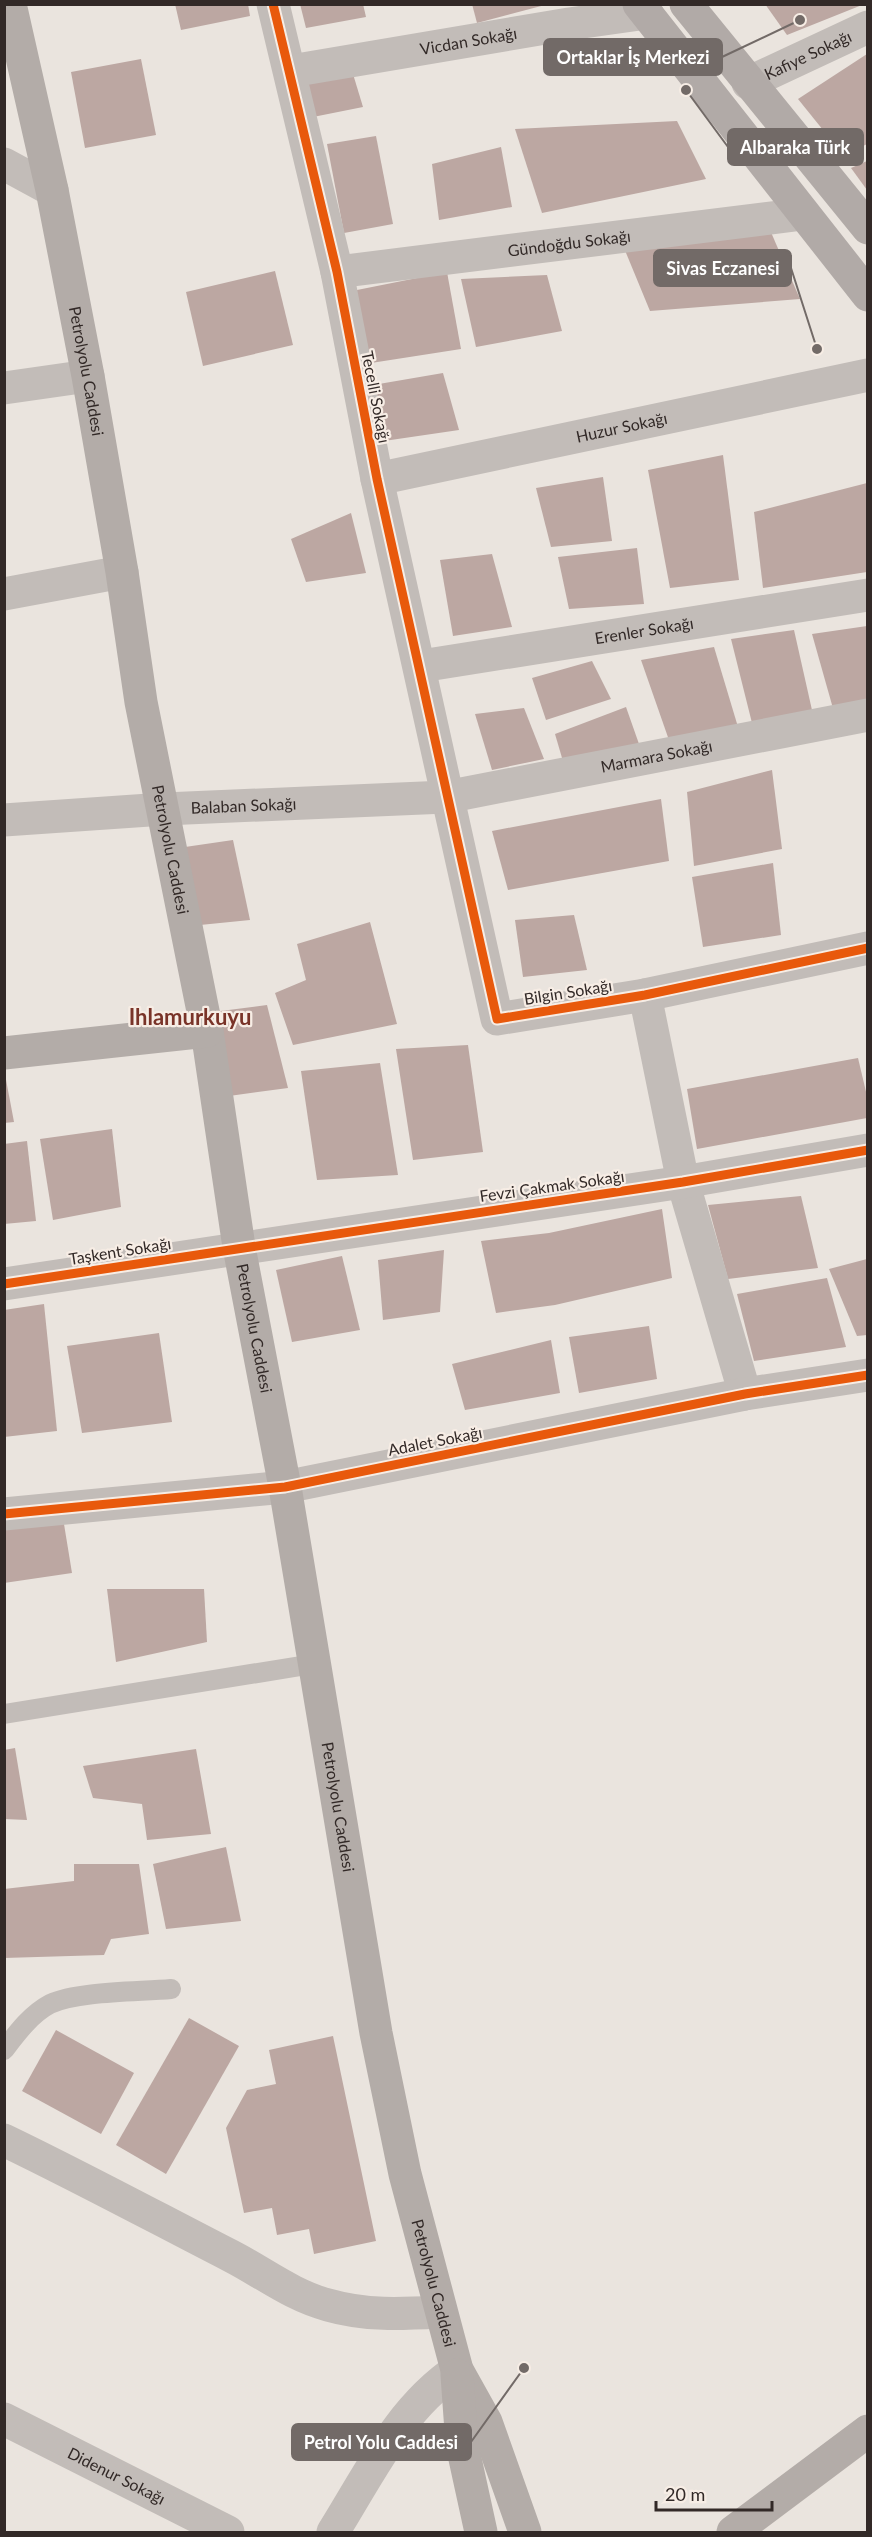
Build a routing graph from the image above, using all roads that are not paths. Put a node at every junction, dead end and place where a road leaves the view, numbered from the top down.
1 (10, 4) edge
2 (273, 4) edge
3 (686, 4) edge
4 (643, 9) edge
5 (867, 27) edge
6 (291, 71) junction
7 (748, 83) junction
8 (4, 164) edge
9 (52, 190) junction
10 (803, 214) junction
11 (867, 228) edge
12 (337, 272) junction
13 (867, 295) edge
14 (867, 375) edge
15 (88, 376) junction
16 (4, 388) edge
17 (377, 479) junction
18 (122, 572) junction
19 (4, 594) edge
20 (867, 595) edge
21 (421, 666) junction
22 (867, 715) edge
23 (446, 796) junction
24 (164, 809) junction
25 (4, 820) edge
26 (867, 948) edge
27 (645, 995) junction
28 (207, 1031) junction
29 (4, 1053) edge
30 (867, 1150) edge
31 (683, 1182) junction
32 (239, 1247) junction
33 (4, 1284) edge
34 (867, 1375) edge
35 (746, 1394) junction
36 (285, 1487) junction
37 (4, 1514) edge
38 (313, 1664) junction
39 (4, 1714) edge
40 (171, 1989) dead end
41 (4, 2050) edge
42 (4, 2139) edge
43 (440, 2312) junction
44 (457, 2370) junction
45 (4, 2419) edge
46 (867, 2431) edge
47 (228, 2532) edge
48 (333, 2532) edge
49 (481, 2532) edge
50 (525, 2532) edge
51 (733, 2532) edge

1 - 9 main road, Petrolyolu Caddesi
2 - 6 street, Tecelli Sokağı
3 - 7 main road
4 - 6 street, Vicdan Sokağı
4 - 10 main road
5 - 7 street, Kafiye Sokağı
6 - 12 street, Tecelli Sokağı
7 - 11 main road
8 - 9 street
9 - 15 main road, Petrolyolu Caddesi
10 - 12 street, Gündoğdu Sokağı
10 - 13 main road
12 - 17 street, Tecelli Sokağı
14 - 17 street, Huzur Sokağı
15 - 16 street
15 - 18 main road, Petrolyolu Caddesi
17 - 21 street, Tecelli Sokağı
18 - 19 street
18 - 24 main road, Petrolyolu Caddesi
20 - 21 street, Erenler Sokağı
21 - 23 street, Tecelli Sokağı
22 - 23 street, Marmara Sokağı
23 - 24 street, Balaban Sokağı
23 - 27 street, Bilgin Sokağı
24 - 25 street, Balaban Sokağı
24 - 28 main road, Petrolyolu Caddesi
26 - 27 street, Bilgin Sokağı
27 - 31 street
28 - 29 main road
28 - 32 main road, Petrolyolu Caddesi
30 - 31 street, Fevzi Çakmak Sokağı
31 - 32 street, Fevzi Çakmak Sokağı
31 - 35 street
32 - 33 street, Taşkent Sokağı
32 - 36 main road, Petrolyolu Caddesi
34 - 35 street, Adalet Sokağı
35 - 36 street, Adalet Sokağı
36 - 37 street, Adalet Sokağı
36 - 38 main road, Petrolyolu Caddesi
38 - 39 lane
38 - 43 main road, Petrolyolu Caddesi
40 - 41 lane
42 - 43 street
43 - 44 main road, Petrolyolu Caddesi
44 - 48 street
44 - 49 main road
44 - 50 main road, Petrolyolu Caddesi
45 - 47 street, Didenur Sokağı
46 - 51 main road

